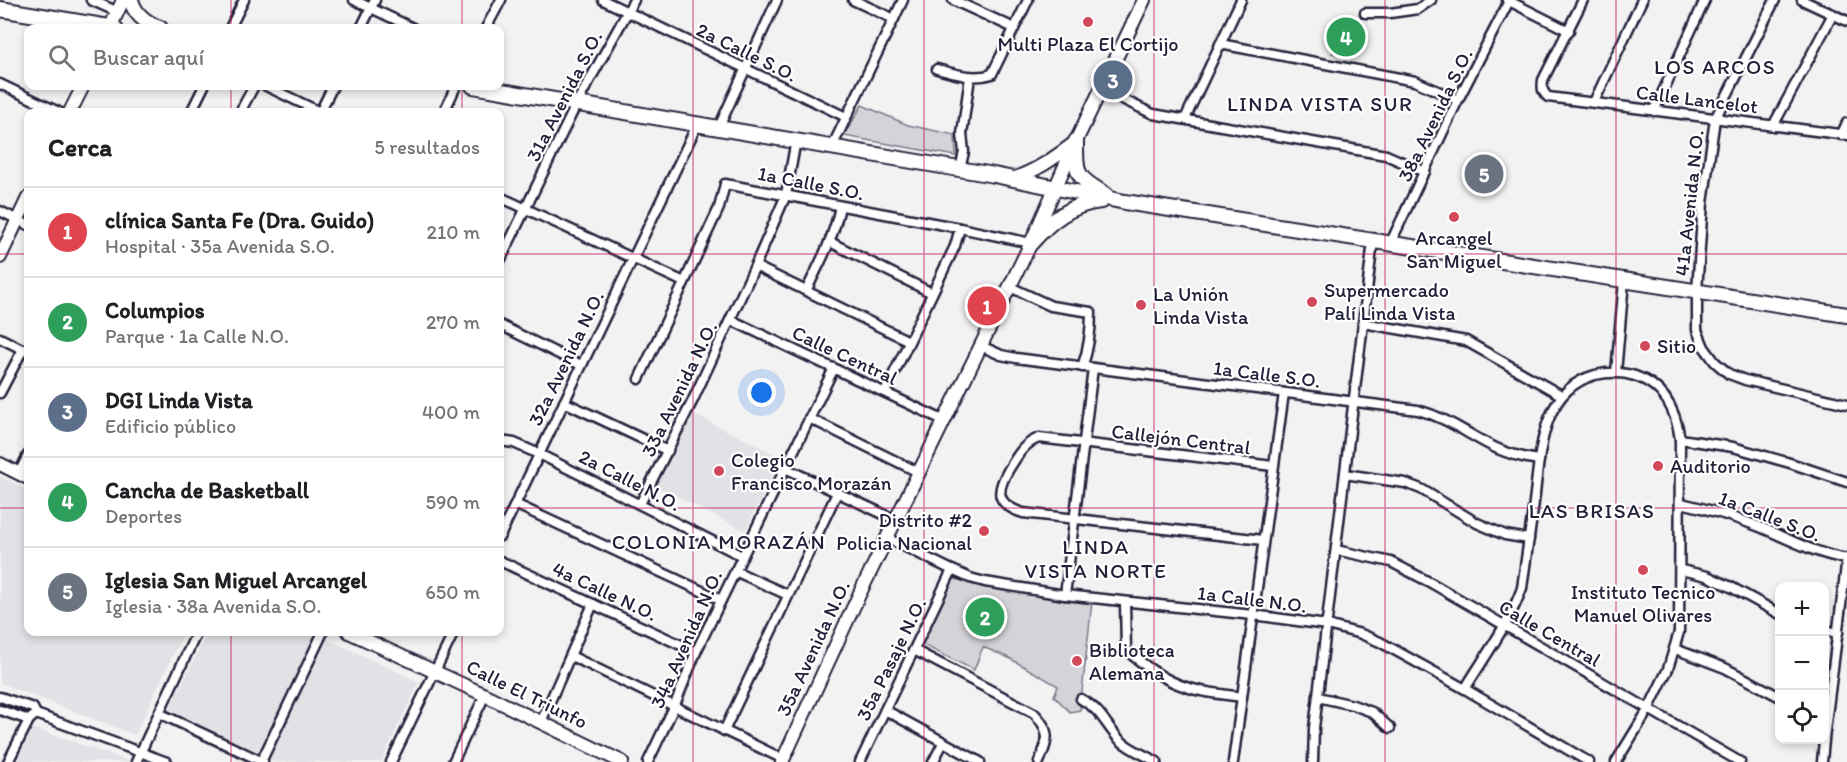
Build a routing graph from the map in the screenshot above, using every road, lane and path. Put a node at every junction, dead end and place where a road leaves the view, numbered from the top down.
1 (91, 0) edge
2 (123, 0) edge
3 (131, 0) edge
4 (244, 0) edge
5 (354, 0) edge
6 (501, 0) edge
7 (603, 0) edge
8 (634, 0) edge
9 (777, 0) edge
10 (853, 0) edge
11 (903, 0) edge
12 (953, 0) edge
13 (1028, 0) edge
14 (1144, 0) edge
15 (1241, 0) edge
16 (1431, 0) edge
17 (1583, 0) edge
18 (1642, 0) edge
19 (1705, 0) edge
20 (1775, 0) edge
21 (1802, 0) edge
22 (1508, 1) edge
23 (967, 3) edge
24 (373, 4) edge
25 (0, 9) edge
26 (118, 12) junction
27 (627, 12) junction
28 (1365, 13) dead end
29 (1833, 14) junction
30 (894, 19) junction
31 (1847, 21) edge
32 (87, 24) edge
33 (112, 24) edge
34 (151, 24) edge
35 (233, 24) edge
36 (363, 24) edge
37 (406, 24) edge
38 (488, 24) edge
39 (1014, 28) junction
40 (1569, 31) junction
41 (1220, 44) junction
42 (745, 69) junction
43 (937, 69) dead end
44 (970, 77) junction
45 (0, 84) edge
46 (1101, 89) junction
47 (81, 90) edge
48 (202, 90) edge
49 (252, 90) edge
50 (274, 90) edge
51 (331, 90) edge
52 (454, 90) edge
53 (497, 90) edge
54 (1458, 100) junction
55 (1594, 102) junction
56 (577, 103) junction
57 (51, 108) edge
58 (72, 108) edge
59 (193, 108) edge
60 (242, 108) edge
61 (312, 108) edge
62 (322, 108) edge
63 (446, 108) edge
64 (1654, 111) junction
65 (846, 117) junction
66 (1715, 118) junction
67 (1185, 119) junction
68 (698, 123) junction
69 (1847, 123) edge
70 (1773, 126) junction
71 (719, 127) junction
72 (1844, 135) edge
73 (796, 141) junction
74 (1076, 141) junction
75 (832, 147) junction
76 (960, 169) junction
77 (1425, 172) junction
78 (1012, 178) junction
79 (1055, 187) junction
80 (786, 195) junction
81 (504, 198) edge
82 (1112, 200) junction
83 (840, 206) junction
84 (525, 209) junction
85 (0, 211) edge
86 (23, 222) edge
87 (960, 228) junction
88 (1373, 241) junction
89 (830, 242) junction
90 (1031, 243) junction
91 (1390, 244) junction
92 (504, 253) edge
93 (0, 257) edge
94 (632, 259) junction
95 (755, 266) junction
96 (1624, 280) junction
97 (684, 282) junction
98 (1010, 287) junction
99 (806, 291) junction
100 (1697, 291) junction
101 (932, 294) junction
102 (1847, 315) edge
103 (731, 320) junction
104 (1363, 323) junction
105 (504, 328) edge
106 (0, 338) edge
107 (909, 341) junction
108 (981, 346) junction
109 (24, 350) edge
110 (24, 354) edge
111 (581, 365) junction
112 (1082, 367) junction
113 (834, 368) junction
114 (1093, 368) junction
115 (1616, 373) junction
116 (639, 379) dead end
117 (885, 392) junction
118 (0, 393) edge
119 (1284, 393) junction
120 (1561, 395) junction
121 (564, 402) junction
122 (1353, 402) junction
123 (1847, 404) edge
124 (809, 418) junction
125 (945, 421) junction
126 (1680, 440) junction
127 (504, 442) edge
128 (1084, 444) junction
129 (668, 451) junction
130 (539, 454) junction
131 (1539, 460) junction
132 (0, 464) edge
133 (1274, 466) junction
134 (785, 468) junction
135 (920, 473) junction
136 (1345, 474) junction
137 (24, 475) edge
138 (1847, 482) edge
139 (837, 493) junction
140 (1681, 503) junction
141 (514, 504) junction
142 (640, 504) junction
143 (1076, 519) junction
144 (896, 520) junction
145 (504, 527) edge
146 (888, 538) junction
147 (1529, 539) junction
148 (1263, 540) junction
149 (1336, 550) junction
150 (742, 556) junction
151 (1847, 558) edge
152 (504, 563) edge
153 (952, 570) junction
154 (1681, 570) junction
155 (735, 571) junction
156 (788, 594) junction
157 (1065, 595) junction
158 (721, 600) junction
159 (1125, 602) junction
160 (593, 604) junction
161 (1775, 612) edge
162 (1253, 615) junction
163 (1327, 625) junction
164 (1504, 626) junction
165 (1829, 631) edge
166 (1838, 633) junction
167 (195, 636) edge
168 (321, 636) edge
169 (358, 636) edge
170 (452, 636) edge
171 (1675, 649) junction
172 (914, 651) junction
173 (696, 652) junction
174 (571, 656) junction
175 (435, 672) junction
176 (1464, 689) junction
177 (1829, 692) edge
178 (485, 695) junction
179 (1775, 695) edge
180 (0, 697) edge
181 (1242, 697) junction
182 (1318, 697) junction
183 (1081, 699) dead end
184 (674, 707) junction
185 (885, 710) junction
186 (1648, 710) junction
187 (0, 711) edge
188 (159, 713) junction
189 (32, 717) junction
190 (540, 722) junction
191 (1390, 728) dead end
192 (724, 731) junction
193 (943, 743) junction
194 (1824, 744) edge
195 (140, 752) junction
196 (603, 758) edge
197 (782, 761) edge
198 (8, 762) edge
199 (136, 762) edge
200 (167, 762) edge
201 (262, 762) edge
202 (391, 762) edge
203 (453, 762) edge
204 (622, 762) edge
205 (648, 762) edge
206 (860, 762) edge
207 (933, 762) edge
208 (980, 762) edge
209 (1040, 762) edge
210 (1157, 762) edge
211 (1233, 762) edge
212 (1313, 762) edge
213 (1589, 762) edge
214 (1616, 762) edge
215 (1740, 762) edge
216 (1822, 762) edge

1 - 26 street
2 - 26 main road
3 - 34 main road
4 - 35 street
5 - 24 street
6 - 38 street
7 - 27 street, 2a Calle S.O.
8 - 27 street, 31a Avenida S.O.
9 - 42 street
10 - 30 street
11 - 30 street
12 - 23 street
13 - 39 street
14 - 46 main road
15 - 41 street
16 - 28 street
17 - 40 street
18 - 55 street
19 - 64 street
20 - 66 street, 41a Avenida N.O.
21 - 29 street
22 - 40 street
22 - 54 street, 38a Avenida S.O.
23 - 39 street
24 - 36 street
24 - 37 street
25 - 32 main road
26 - 33 main road
27 - 42 street, 2a Calle S.O.
27 - 56 street, 31a Avenida S.O.
29 - 31 street
29 - 70 street
30 - 65 street
39 - 44 street
40 - 55 street, Calle Lancelot
41 - 54 street
41 - 67 street
42 - 65 street, 2a Calle S.O.
42 - 71 street
43 - 44 street
44 - 76 street
45 - 57 street
46 - 67 street
46 - 74 main road
47 - 58 main road
48 - 59 street
49 - 60 street
50 - 61 street
51 - 62 street
52 - 63 street
53 - 56 main road
54 - 77 street, 38a Avenida S.O.
55 - 64 street, Calle Lancelot
56 - 68 main road
56 - 84 street, 31a Avenida S.O.
64 - 66 street, Calle Lancelot
65 - 75 street
66 - 70 street, Calle Lancelot
66 - 100 street, 41a Avenida N.O.
67 - 77 street
68 - 71 main road
68 - 94 street, 32a Avenida N.O.
69 - 72 street
70 - 72 street, Calle Lancelot
71 - 73 main road
73 - 75 main road
73 - 80 street, 33a Avenida N.O.
74 - 78 main road
74 - 79 main road
74 - 82 main road
75 - 76 main road
76 - 78 main road
77 - 91 street, 38a Avenida S.O.
78 - 79 main road
79 - 82 main road
79 - 90 main road
80 - 83 street, 1a Calle S.O.
80 - 95 street, 33a Avenida N.O.
80 - 97 street, 1a Calle S.O.
81 - 84 street
82 - 88 main road
82 - 90 main road
83 - 87 street, 1a Calle S.O.
83 - 89 street
84 - 92 street, 31a Avenida S.O.
84 - 94 street
85 - 86 street
86 - 93 main road
87 - 90 street, 1a Calle S.O.
87 - 101 street
88 - 91 main road
88 - 104 street
89 - 99 street
89 - 101 street
90 - 98 main road, 35a Avenida N.O.
91 - 96 main road
94 - 97 street
94 - 111 street, 32a Avenida N.O.
95 - 99 street
95 - 103 street, 33a Avenida N.O.
96 - 100 main road
96 - 115 street
97 - 116 street
98 - 108 main road, 35a Avenida N.O.
98 - 112 street
99 - 107 street
100 - 102 main road
100 - 123 street
101 - 107 street
103 - 113 street, Calle Central
103 - 129 street, 33a Avenida N.O.
104 - 120 street
104 - 122 street
105 - 111 street
106 - 109 street
107 - 117 street
108 - 112 street, 1a Calle S.O.
108 - 125 main road, 35a Avenida N.O.
110 - 118 street
111 - 121 street, 32a Avenida N.O.
112 - 114 street, 1a Calle S.O.
113 - 117 street, Calle Central
113 - 124 street, 34a Avenida N.O.
114 - 119 street, 1a Calle S.O.
114 - 128 street
115 - 120 street
115 - 126 street
117 - 125 street, Calle Central
119 - 122 street, 1a Calle S.O.
119 - 133 street
120 - 131 street
121 - 129 street
121 - 130 street, 32a Avenida N.O.
122 - 131 street, 1a Calle S.O.
122 - 136 street
124 - 134 street, 34a Avenida N.O.
124 - 135 street
125 - 135 main road, 35a Avenida N.O.
126 - 138 street
126 - 140 street
127 - 130 street, 2a Calle N.O.
128 - 133 street, Callejón Central
128 - 143 street
128 - 143 street
129 - 142 street, 33a Avenida N.O.
130 - 141 street, 32a Avenida N.O.
130 - 142 street, 2a Calle N.O.
131 - 147 street
132 - 137 main road
133 - 148 street
134 - 139 street
134 - 150 street, 34a Avenida N.O.
135 - 144 main road, 35a Avenida N.O.
136 - 147 street
136 - 149 street
139 - 144 street
139 - 156 street
140 - 151 street, 1a Calle S.O.
140 - 154 street
141 - 145 street, 32a Avenida N.O.
141 - 158 street
142 - 150 street, 2a Calle N.O.
143 - 148 street
143 - 157 street
144 - 146 main road, 35a Avenida N.O.
146 - 153 street, 1a Calle N.O.
146 - 197 main road, 35a Avenida N.O.
147 - 164 street
148 - 162 street
149 - 163 street
149 - 164 street, Calle Central
150 - 155 street, 34a Avenida N.O.
151 - 166 street
152 - 160 street, 4a Calle N.O.
153 - 157 street, 1a Calle N.O.
153 - 172 street, 35a Pasaje N.O.
154 - 161 street
154 - 171 street
155 - 156 street
155 - 158 street, 34a Avenida N.O.
156 - 192 street
157 - 159 street, 1a Calle N.O.
158 - 173 street, 34a Avenida N.O.
159 - 162 street, 1a Calle N.O.
159 - 181 street
160 - 173 street, 4a Calle N.O.
160 - 174 street
162 - 163 street, 1a Calle N.O.
162 - 181 street
163 - 176 street, 1a Calle N.O.
163 - 182 street
164 - 176 street
164 - 186 street, Calle Central
165 - 166 street
166 - 177 street
167 - 188 street
168 - 201 street
169 - 175 main road, Calle El Triunfo
170 - 175 street
171 - 179 street
171 - 186 street
172 - 185 street, 35a Pasaje N.O.
172 - 209 street
173 - 184 street, 34a Avenida N.O.
174 - 184 street
174 - 190 street
175 - 178 main road, Calle El Triunfo
175 - 202 street
176 - 213 street, 1a Calle N.O.
178 - 190 main road, Calle El Triunfo
178 - 203 street
180 - 189 street
181 - 211 street
182 - 191 street
182 - 212 street
183 - 210 street
184 - 192 street
184 - 205 street, 34a Avenida N.O.
185 - 193 street
185 - 206 street, 35a Pasaje N.O.
186 - 214 street
186 - 215 street, Calle Central
187 - 189 street
188 - 195 street
188 - 201 street
189 - 195 street
189 - 198 street
190 - 196 main road, Calle El Triunfo
192 - 197 street
193 - 207 street
193 - 208 street
194 - 216 street
195 - 199 street
195 - 200 street
196 - 204 main road, Calle El Triunfo

